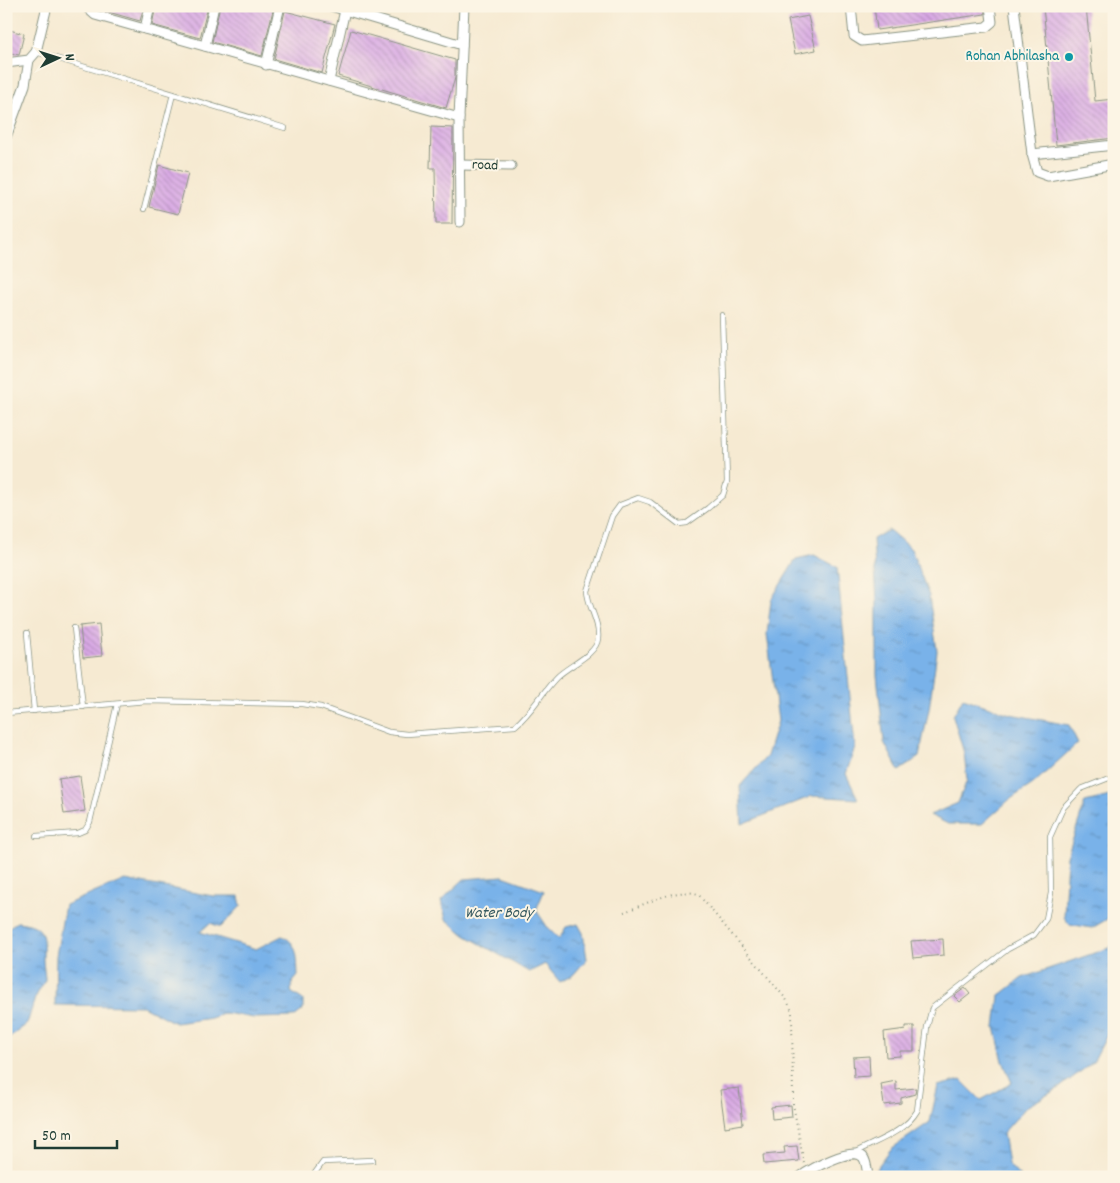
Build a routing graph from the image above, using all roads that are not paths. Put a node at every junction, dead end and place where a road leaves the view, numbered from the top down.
1 (47, 6) edge
2 (85, 6) edge
3 (150, 6) edge
4 (214, 6) edge
5 (280, 6) edge
6 (331, 6) edge
7 (464, 6) edge
8 (851, 6) edge
9 (990, 6) edge
10 (1014, 6) edge
11 (345, 10) junction
12 (145, 29) junction
13 (462, 45) junction
14 (205, 46) junction
15 (36, 52) junction
16 (29, 60) junction
17 (6, 63) edge
18 (266, 65) junction
19 (329, 81) junction
20 (173, 94) junction
21 (459, 118) junction
22 (285, 128) dead end
23 (6, 137) edge
24 (1114, 145) edge
25 (1032, 154) junction
26 (1114, 164) edge
27 (460, 165) junction
28 (511, 166) dead end
29 (144, 209) dead end
30 (460, 222) dead end
31 (722, 315) dead end
32 (74, 628) dead end
33 (27, 633) dead end
34 (117, 704) junction
35 (83, 707) junction
36 (34, 711) junction
37 (6, 714) edge
38 (1114, 776) edge
39 (36, 836) dead end
40 (854, 1153) junction
41 (373, 1160) dead end
42 (803, 1175) edge
43 (312, 1177) edge
44 (868, 1177) edge

1 - 15 street
2 - 12 street
3 - 12 street
4 - 14 street
5 - 18 street
6 - 11 street
7 - 13 street
8 - 9 street
10 - 25 street
11 - 13 street
11 - 19 street
12 - 14 street
13 - 21 street
14 - 18 street
15 - 16 street
15 - 20 lane
16 - 17 street
16 - 23 street
18 - 19 street
19 - 21 street
20 - 22 lane
20 - 29 lane
21 - 27 street
24 - 25 street
25 - 26 street
27 - 28 street, road
27 - 30 street
31 - 34 lane
32 - 35 lane
33 - 36 lane
34 - 35 lane
34 - 39 lane
35 - 36 lane
36 - 37 lane
38 - 40 lane
40 - 42 street
40 - 44 street
41 - 43 lane

